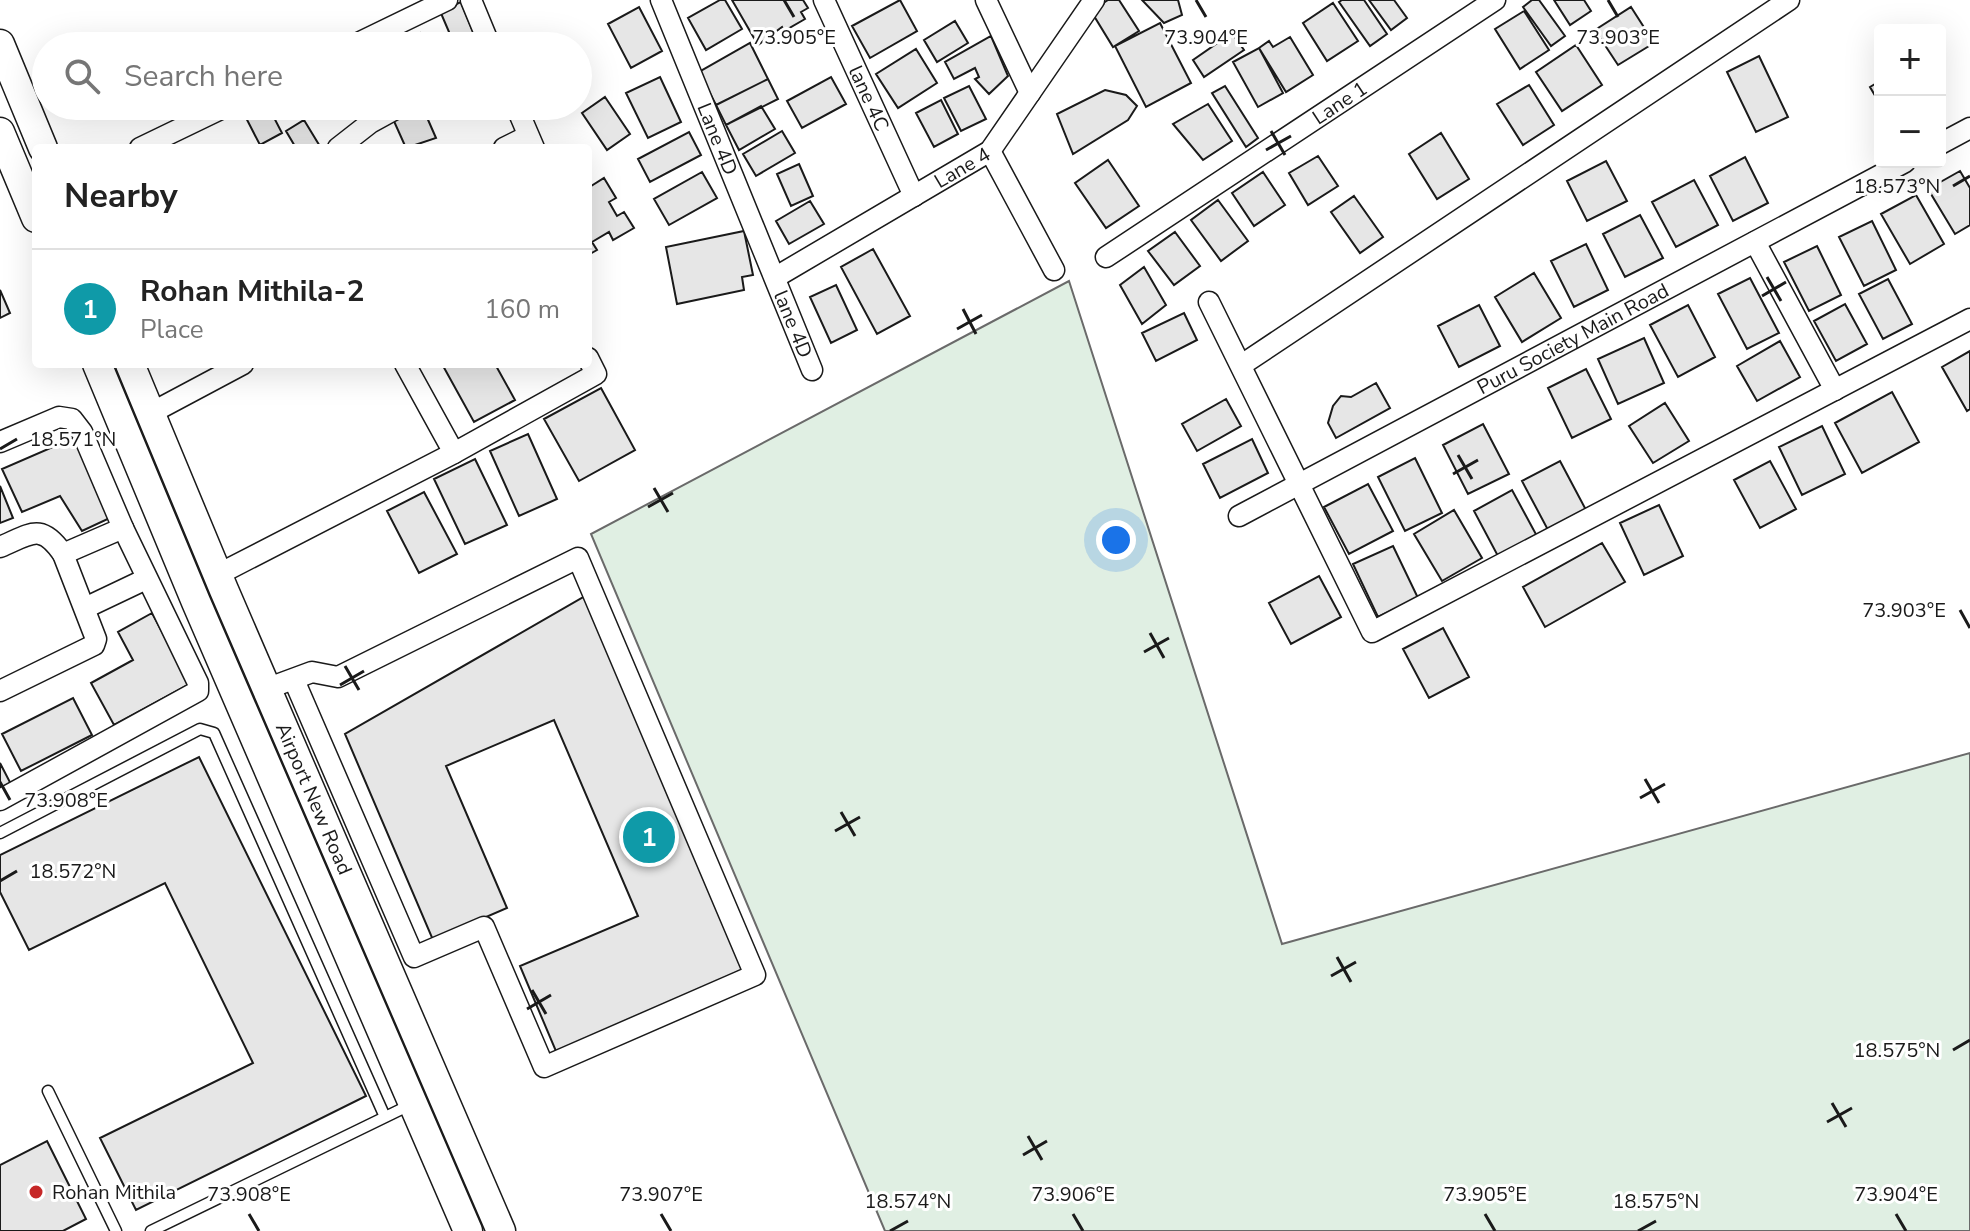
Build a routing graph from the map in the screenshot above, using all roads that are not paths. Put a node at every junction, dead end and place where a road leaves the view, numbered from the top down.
1 (447, 0) edge
2 (471, 0) edge
3 (661, 0) edge
4 (824, 0) edge
5 (986, 0) edge
6 (1094, 0) edge
7 (1495, 0) edge
8 (1789, 0) edge
9 (381, 32) edge
10 (484, 32) edge
11 (0, 44) edge
12 (1030, 93) junction
13 (198, 120) edge
14 (375, 120) edge
15 (522, 120) edge
16 (1970, 128) edge
17 (0, 132) edge
18 (1946, 141) edge
19 (531, 142) edge
20 (41, 144) edge
21 (148, 144) edge
22 (343, 144) edge
23 (990, 151) junction
24 (1894, 168) edge
25 (914, 196) junction
26 (32, 208) edge
27 (1755, 242) junction
28 (1106, 257) dead end
29 (1054, 270) dead end
30 (776, 277) junction
31 (1209, 302) dead end
32 (1970, 319) edge
33 (1243, 364) junction
34 (592, 366) edge
35 (99, 368) edge
36 (132, 368) edge
37 (235, 368) edge
38 (407, 368) edge
39 (812, 370) dead end
40 (1835, 390) junction
41 (151, 413) junction
42 (0, 442) edge
43 (454, 453) junction
44 (1300, 483) junction
45 (1239, 516) dead end
46 (123, 528) junction
47 (0, 547) edge
48 (63, 554) junction
49 (217, 575) junction
50 (146, 579) junction
51 (85, 608) junction
52 (294, 680) junction
53 (266, 689) junction
54 (0, 691) edge
55 (0, 800) edge
56 (0, 833) edge
57 (48, 1091) dead end
58 (440, 1091) junction
59 (413, 1104) junction
60 (385, 1117) junction
61 (116, 1231) edge
62 (151, 1231) edge
63 (468, 1231) edge
64 (501, 1231) edge

1 - 9 street
2 - 10 street
3 - 30 street, Lane 4D
4 - 25 street, lane 4C
5 - 12 street
6 - 12 street, Lane 4
7 - 28 street, Lane 1
8 - 33 street
11 - 20 main road
12 - 23 street, Lane 4
13 - 21 street
14 - 22 street
15 - 19 street
16 - 18 street
17 - 26 main road
23 - 25 street, Lane 4
23 - 29 street
24 - 27 street, Puru Society Main Road
25 - 30 street, Lane 4
27 - 40 street
27 - 44 street, Puru Society Main Road
30 - 39 street, lane 4D
31 - 33 street
32 - 40 street
33 - 44 street
34 - 43 street
35 - 59 main road, Airport New Road
36 - 41 main road, Airport New Road
37 - 41 street
38 - 43 street
40 - 44 street
41 - 49 main road, Airport New Road
42 - 46 street
43 - 49 street
44 - 45 street, Puru Society Main Road
46 - 48 street
46 - 50 street
47 - 48 street
48 - 51 street
49 - 53 main road, Airport New Road
50 - 51 street
50 - 55 street
51 - 54 street
52 - 52 street
52 - 53 street
53 - 58 main road, Airport New Road
56 - 60 lane
57 - 61 lane
58 - 59 lane
58 - 64 main road, Airport New Road
59 - 60 lane
59 - 63 main road, Airport New Road
60 - 62 lane

